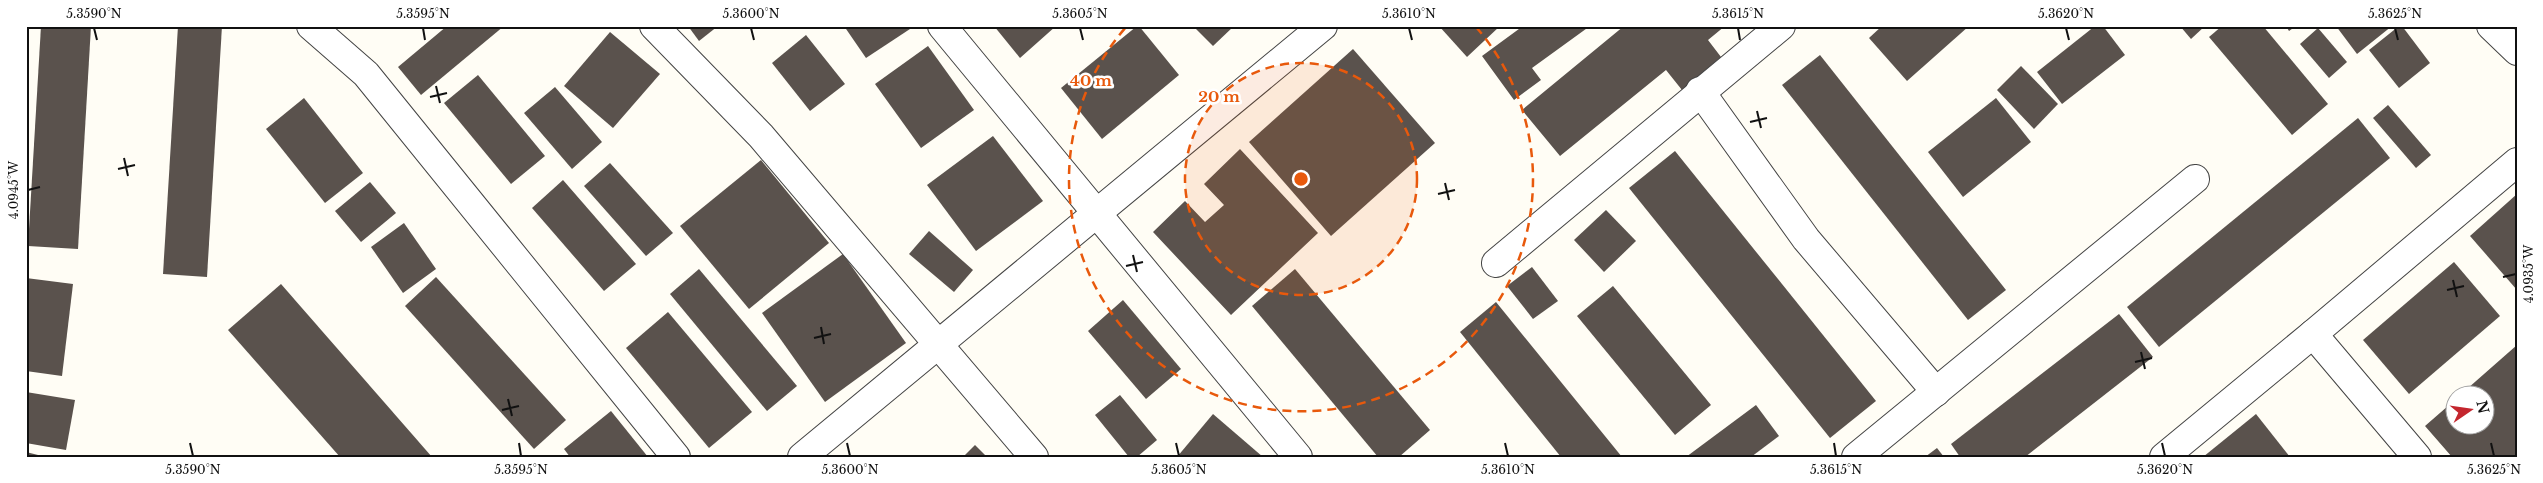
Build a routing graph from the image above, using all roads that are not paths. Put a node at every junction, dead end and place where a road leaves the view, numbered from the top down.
1 (311, 26) edge
2 (654, 26) edge
3 (942, 26) edge
4 (1323, 26) edge
5 (1781, 26) edge
6 (2492, 26) edge
7 (2517, 51) edge
8 (1700, 91) junction
9 (2517, 162) edge
10 (2195, 179) dead end
11 (1096, 213) junction
12 (1496, 263) dead end
13 (2313, 334) junction
14 (938, 343) junction
15 (1936, 392) junction
16 (676, 457) edge
17 (802, 457) edge
18 (1034, 457) edge
19 (1298, 457) edge
20 (1856, 457) edge
21 (2164, 457) edge
22 (2417, 457) edge

1 - 16 street
2 - 14 street
3 - 11 street
4 - 11 street
5 - 8 street
6 - 7 street
8 - 12 street
8 - 15 street
9 - 13 street
10 - 15 street
11 - 14 street
11 - 19 street
13 - 21 street
13 - 22 street
14 - 17 street
14 - 18 street
15 - 20 street

